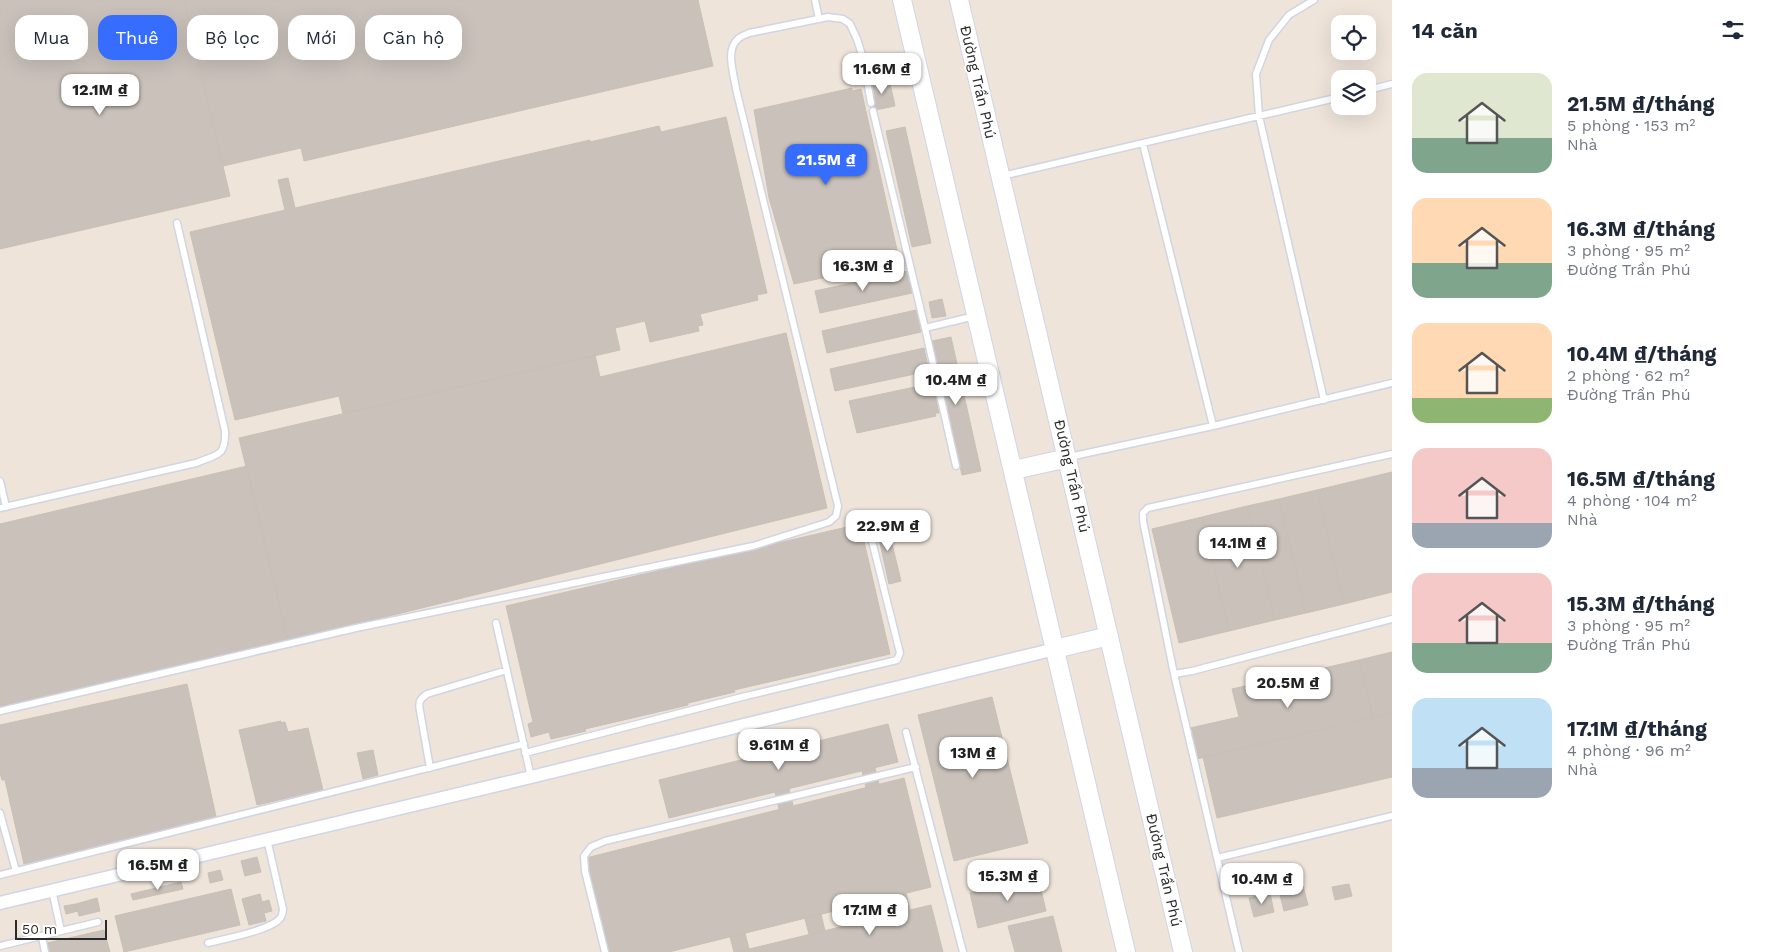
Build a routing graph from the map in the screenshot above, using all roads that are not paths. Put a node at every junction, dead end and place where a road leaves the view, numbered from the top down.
1 (815, 0) edge
2 (902, 0) edge
3 (959, 0) edge
4 (1312, 0) edge
5 (819, 19) junction
6 (1392, 84) edge
7 (1376, 88) edge
8 (1331, 99) edge
9 (871, 103) dead end
10 (873, 111) dead end
11 (1259, 116) junction
12 (1143, 144) junction
13 (1001, 177) junction
14 (177, 223) dead end
15 (977, 315) junction
16 (925, 328) junction
17 (1392, 383) edge
18 (1324, 400) junction
19 (1213, 426) junction
20 (1392, 454) edge
21 (1068, 458) junction
22 (956, 466) dead end
23 (1014, 470) junction
24 (0, 481) edge
25 (3, 508) edge
26 (872, 541) dead end
27 (1392, 619) edge
28 (496, 623) dead end
29 (1110, 636) junction
30 (1055, 649) junction
31 (507, 670) junction
32 (1174, 674) junction
33 (0, 711) edge
34 (906, 732) dead end
35 (524, 744) junction
36 (525, 753) junction
37 (916, 767) junction
38 (430, 768) junction
39 (531, 777) junction
40 (0, 813) edge
41 (1392, 816) edge
42 (267, 839) junction
43 (1217, 858) junction
44 (16, 871) junction
45 (0, 875) edge
46 (52, 890) junction
47 (0, 902) edge
48 (98, 922) dead end
49 (61, 931) junction
50 (42, 937) junction
51 (208, 943) dead end
52 (0, 946) edge
53 (45, 952) edge
54 (605, 952) edge
55 (963, 952) edge
56 (1126, 952) edge
57 (1183, 952) edge
58 (1239, 952) edge

1 - 5 lane
2 - 15 main road
3 - 13 main road, Đường Trần Phú
4 - 11 lane
5 - 9 lane
5 - 33 lane
6 - 7 lane
8 - 11 lane
10 - 16 lane
11 - 12 lane
11 - 18 lane
12 - 13 lane
12 - 19 lane
13 - 21 main road, Đường Trần Phú
14 - 25 lane
15 - 16 lane
15 - 23 main road
16 - 22 lane
17 - 18 lane
18 - 19 lane
19 - 21 lane
20 - 32 lane
21 - 23 main road
21 - 29 main road, Đường Trần Phú
23 - 30 main road
24 - 25 lane
26 - 36 lane
27 - 32 lane
28 - 31 lane
29 - 30 main road
29 - 57 main road, Đường Trần Phú
30 - 39 street
30 - 56 main road
31 - 35 lane
31 - 38 lane
32 - 43 lane
34 - 37 lane
35 - 36 lane
35 - 38 lane
36 - 39 lane
37 - 54 lane
37 - 55 lane
38 - 44 lane
39 - 42 street
40 - 44 lane
41 - 43 lane
42 - 46 street
42 - 51 lane
43 - 58 lane
44 - 45 lane
46 - 47 street
46 - 49 lane
48 - 49 lane
49 - 50 lane
50 - 52 lane
50 - 53 lane

